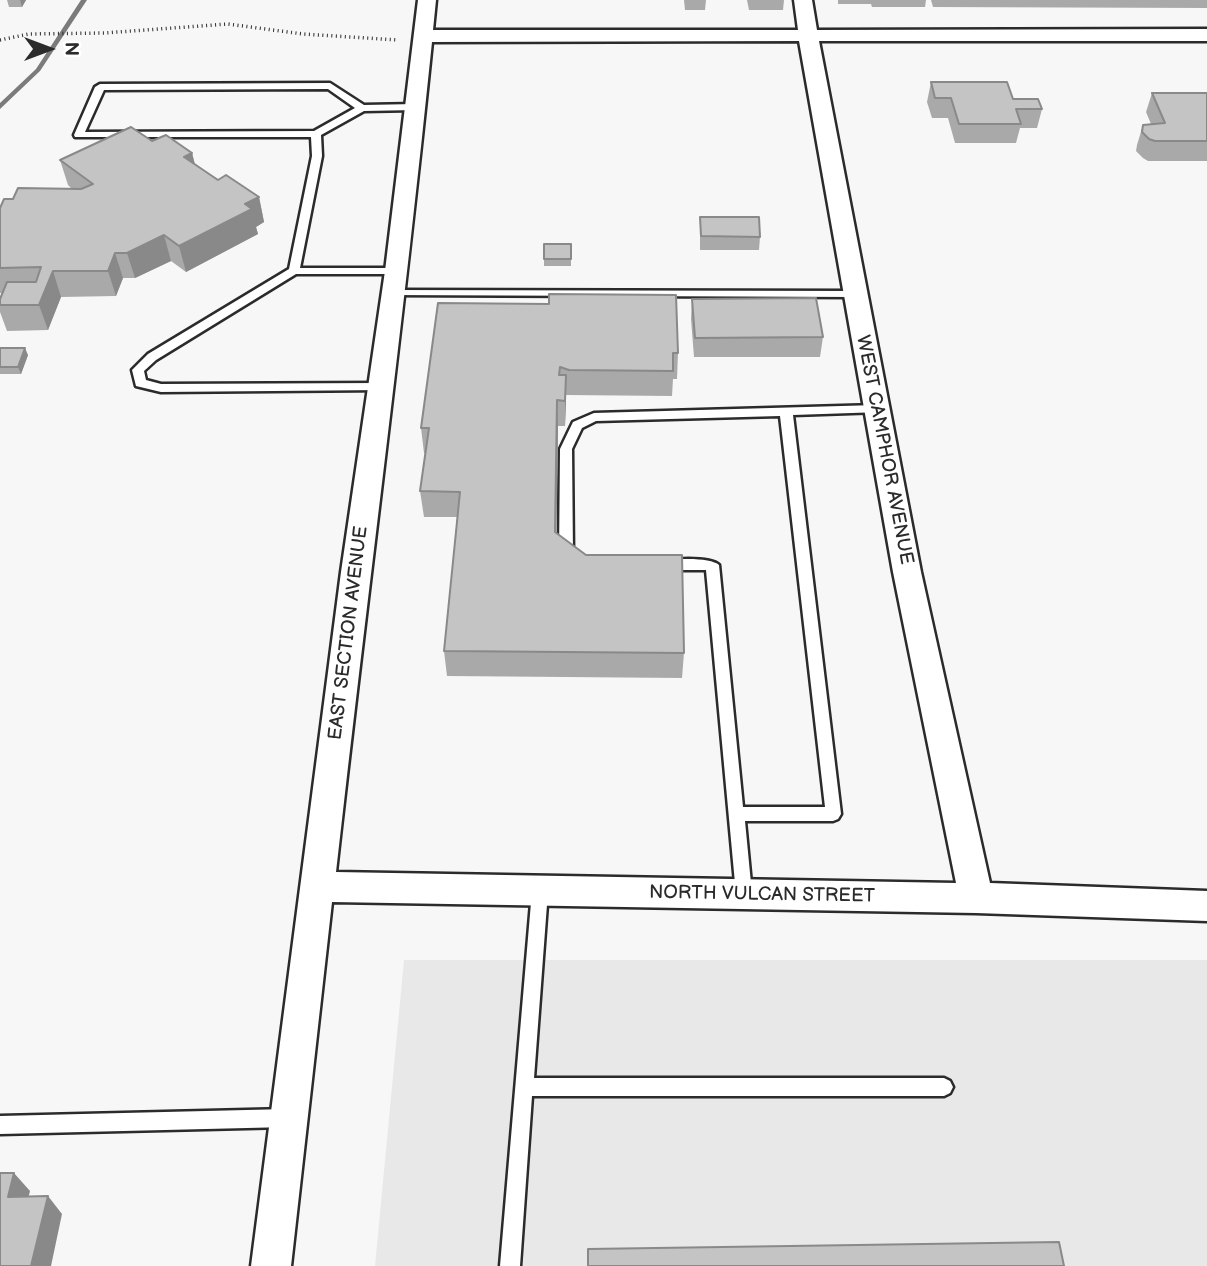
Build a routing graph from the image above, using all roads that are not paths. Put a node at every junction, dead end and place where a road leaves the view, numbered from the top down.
1 (427, 0) edge
2 (803, 0) edge
3 (808, 34) junction
4 (1207, 35) edge
5 (422, 39) junction
6 (416, 107) junction
7 (362, 108) junction
8 (316, 134) junction
9 (294, 271) junction
10 (394, 282) junction
11 (855, 294) junction
12 (381, 387) junction
13 (877, 409) junction
14 (786, 412) junction
15 (576, 560) edge
16 (657, 565) edge
17 (736, 814) junction
18 (316, 887) junction
19 (540, 891) junction
20 (744, 894) junction
21 (976, 898) junction
22 (1207, 906) edge
23 (524, 1087) junction
24 (944, 1087) dead end
25 (289, 1118) junction
26 (0, 1125) edge
27 (271, 1266) edge
28 (510, 1266) edge

1 - 5 street, EAST SECTION AVENUE
2 - 3 street, WEST CAMPHOR AVENUE
3 - 4 street
3 - 5 street
3 - 11 street, WEST CAMPHOR AVENUE
5 - 6 street, EAST SECTION AVENUE
6 - 7 lane
6 - 10 street, EAST SECTION AVENUE
7 - 8 lane
7 - 8 lane
8 - 9 lane
9 - 10 lane
9 - 12 lane
10 - 11 lane
10 - 12 street, EAST SECTION AVENUE
11 - 13 street, WEST CAMPHOR AVENUE
12 - 18 street, EAST SECTION AVENUE
13 - 14 lane
13 - 21 street, WEST CAMPHOR AVENUE
14 - 15 lane
14 - 17 lane
16 - 17 lane
17 - 20 lane
18 - 19 street, NORTH VULCAN STREET
18 - 25 street, EAST SECTION AVENUE
19 - 20 street, NORTH VULCAN STREET
19 - 23 lane
20 - 21 street, NORTH VULCAN STREET
21 - 22 street, NORTH VULCAN STREET
23 - 24 lane
23 - 28 lane
25 - 26 lane
25 - 27 street, EAST SECTION AVENUE

